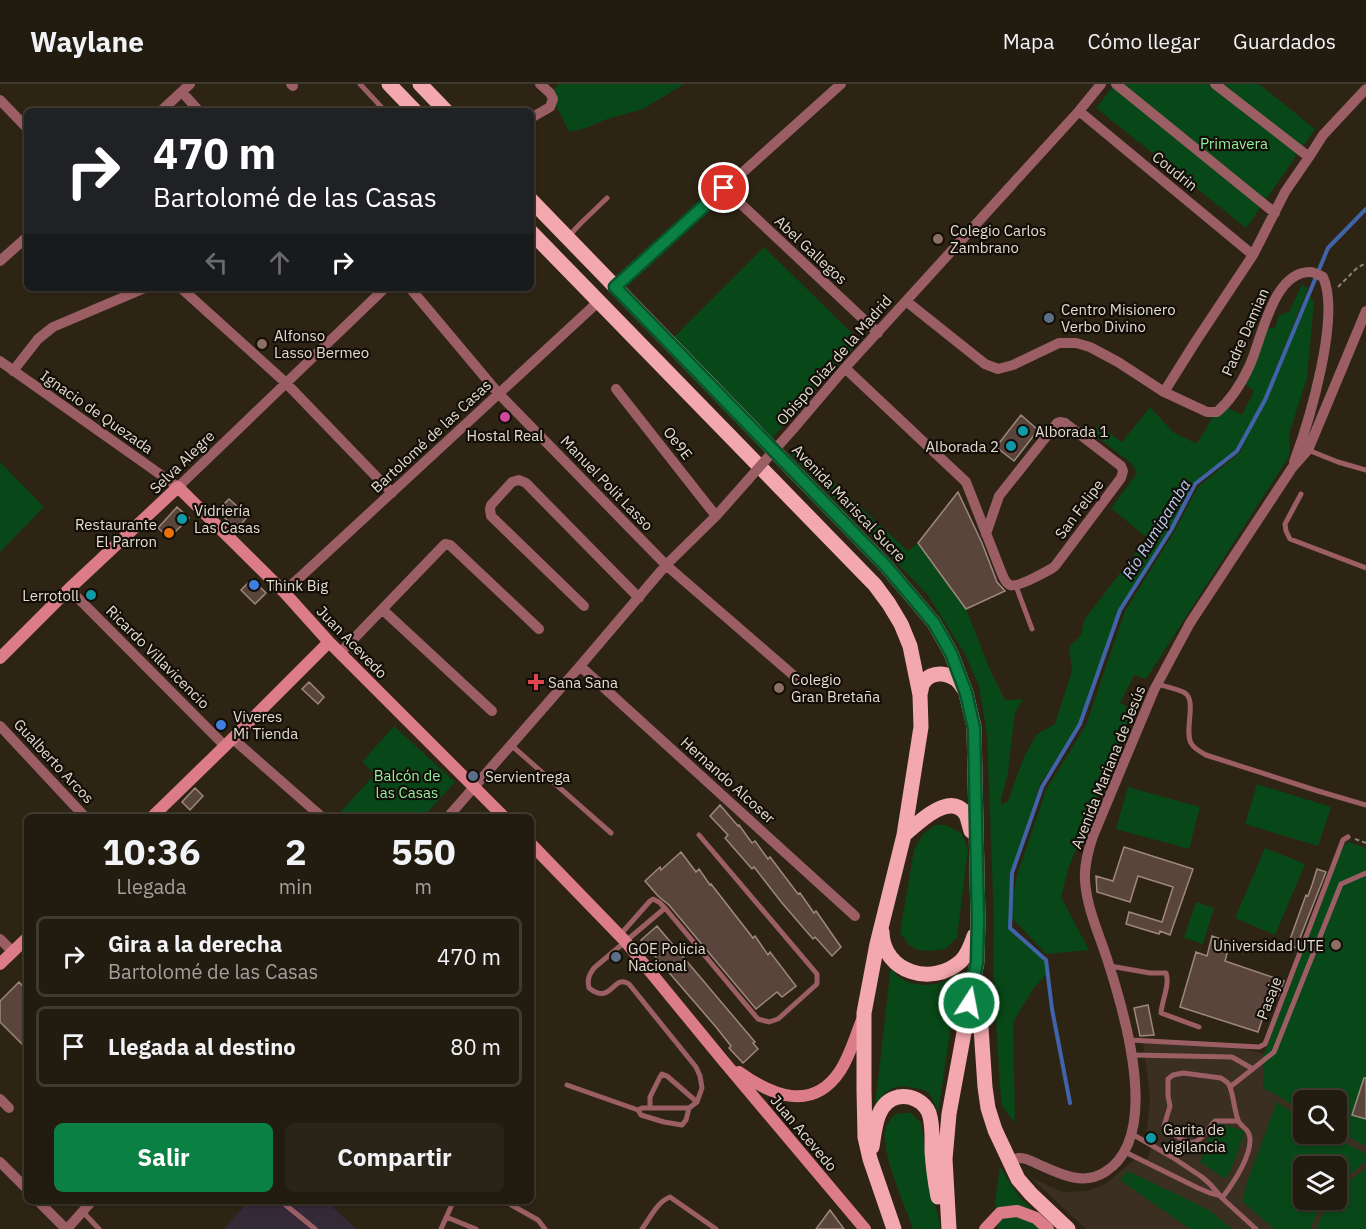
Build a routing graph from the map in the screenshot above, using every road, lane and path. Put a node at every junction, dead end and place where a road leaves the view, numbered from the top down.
1 (360, 84) edge
2 (389, 84) edge
3 (420, 84) edge
4 (540, 84) edge
5 (841, 84) edge
6 (1101, 84) edge
7 (1116, 84) edge
8 (1215, 84) edge
9 (186, 88) edge
10 (1366, 89) edge
11 (0, 100) edge
12 (164, 108) edge
13 (197, 108) edge
14 (382, 108) edge
15 (412, 108) edge
16 (443, 108) edge
17 (1078, 111) junction
18 (534, 116) edge
19 (24, 125) edge
20 (1308, 157) junction
21 (724, 188) junction
22 (607, 198) dead end
23 (534, 203) edge
24 (1275, 213) junction
25 (534, 235) edge
26 (567, 238) junction
27 (24, 240) edge
28 (1253, 255) junction
29 (0, 261) edge
30 (1366, 263) edge
31 (615, 287) junction
32 (138, 291) edge
33 (184, 291) edge
34 (382, 291) edge
35 (413, 291) edge
36 (1328, 294) junction
37 (906, 301) junction
38 (598, 302) junction
39 (1365, 314) edge
40 (878, 333) junction
41 (0, 361) edge
42 (845, 368) junction
43 (13, 371) junction
44 (286, 383) junction
45 (616, 389) dead end
46 (1164, 392) junction
47 (499, 393) junction
48 (1308, 450) junction
49 (1292, 468) junction
50 (1366, 470) edge
51 (178, 487) junction
52 (392, 493) junction
53 (1301, 494) dead end
54 (716, 516) junction
55 (986, 534) junction
56 (666, 565) junction
57 (1366, 568) edge
58 (1016, 586) junction
59 (69, 590) junction
60 (284, 592) junction
61 (639, 598) junction
62 (584, 606) dead end
63 (383, 610) junction
64 (539, 629) dead end
65 (1032, 629) dead end
66 (330, 642) junction
67 (340, 653) junction
68 (0, 658) edge
69 (580, 666) junction
70 (801, 681) dead end
71 (1158, 684) junction
72 (966, 693) junction
73 (920, 695) junction
74 (492, 711) dead end
75 (0, 726) edge
76 (229, 743) junction
77 (511, 745) junction
78 (475, 786) junction
79 (1366, 805) edge
80 (82, 814) edge
81 (154, 814) edge
82 (318, 814) edge
83 (450, 814) edge
84 (501, 814) edge
85 (611, 833) dead end
86 (699, 835) dead end
87 (904, 835) junction
88 (1348, 837) dead end
89 (976, 845) junction
90 (534, 847) edge
91 (1366, 873) edge
92 (665, 909) junction
93 (855, 916) dead end
94 (883, 917) junction
95 (978, 920) junction
96 (622, 938) junction
97 (0, 939) edge
98 (24, 941) edge
99 (13, 952) junction
100 (977, 962) junction
101 (0, 964) edge
102 (1110, 966) junction
103 (864, 1013) junction
104 (1199, 1027) dead end
105 (1130, 1040) junction
106 (1132, 1055) junction
107 (721, 1058) junction
108 (1253, 1069) junction
109 (567, 1085) dead end
110 (1230, 1087) junction
111 (0, 1099) edge
112 (697, 1102) junction
113 (9, 1108) dead end
114 (650, 1108) junction
115 (689, 1108) junction
116 (638, 1110) junction
117 (1238, 1121) junction
118 (1131, 1134) junction
119 (1124, 1152) junction
120 (870, 1159) junction
121 (0, 1161) edge
122 (1009, 1161) junction
123 (24, 1186) edge
124 (1220, 1197) junction
125 (41, 1204) edge
126 (89, 1204) edge
127 (284, 1204) edge
128 (452, 1204) edge
129 (510, 1204) edge
130 (82, 1212) junction
131 (446, 1217) junction
132 (70, 1228) edge
133 (864, 1228) edge
134 (99, 1229) edge
135 (315, 1229) edge
136 (441, 1229) edge
137 (476, 1229) edge
138 (545, 1229) edge
139 (642, 1229) edge
140 (716, 1229) edge
141 (894, 1229) edge
142 (948, 1229) edge
143 (985, 1229) edge
144 (1048, 1229) edge
145 (1068, 1229) edge
146 (1256, 1229) edge

1 - 14 lane
2 - 15 main road
3 - 16 main road
4 - 18 street
5 - 21 street
6 - 17 street, Obispo Díaz de la Madrid
7 - 24 street
8 - 20 street
9 - 12 street
9 - 13 street
10 - 20 street
11 - 19 street
17 - 28 street, Coudrin
17 - 37 street, Obispo Díaz de la Madrid
20 - 24 street
21 - 31 street
21 - 40 street, Abel Gallegos
22 - 26 lane
23 - 26 main road, Avenida Mariscal Sucre
24 - 28 street
25 - 38 main road
26 - 31 main road, Avenida Mariscal Sucre
27 - 29 street
28 - 46 street
30 - 36 path
31 - 72 main road, Avenida Mariscal Sucre
32 - 43 street
33 - 44 street
34 - 44 street, Selva Alegre
35 - 47 street, Manuel Polit Lasso
36 - 46 street, Padre Damian
36 - 49 street, Padre Damian
37 - 40 street, Obispo Díaz de la Madrid
37 - 46 street, Padre Damian
38 - 47 street, Bartolomé de las Casas
38 - 73 main road
39 - 48 street, Avenida Mariana de Jesús
40 - 42 street, Obispo Díaz de la Madrid
41 - 43 street, Ignacio de Quezada
42 - 54 street, Obispo Díaz de la Madrid, bridge
42 - 55 street
43 - 51 street, Ignacio de Quezada
44 - 51 street, Selva Alegre
44 - 52 street
45 - 54 street, Oe9E
47 - 52 street, Bartolomé de las Casas
47 - 56 street, Manuel Polit Lasso
48 - 49 street, Avenida Mariana de Jesús
48 - 50 lane
49 - 71 street, Avenida Mariana de Jesús
51 - 59 street, Selva Alegre
51 - 60 street, Juan Acevedo
52 - 60 street, Bartolomé de las Casas
53 - 57 lane
54 - 56 street, Obispo Díaz de la Madrid
55 - 58 street
55 - 58 street, San Felipe
56 - 61 street, Obispo Díaz de la Madrid
56 - 70 street, Manuel Polit Lasso
58 - 65 lane
59 - 68 street, Selva Alegre
59 - 76 street, Ricardo Villavicencio
60 - 66 street, Juan Acevedo
61 - 62 street
61 - 69 street, Obispo Díaz de la Madrid
63 - 64 street
63 - 67 street
63 - 74 street
66 - 67 street, Juan Acevedo
66 - 76 street
67 - 78 street, Juan Acevedo
69 - 77 street, Obispo Díaz de la Madrid
69 - 93 street, Hernando Alcoser
71 - 79 lane
71 - 102 street, Avenida Mariana de Jesús
72 - 73 main road
72 - 89 main road, Avenida Mariscal Sucre
73 - 87 main road
75 - 80 street, Gualberto Arcos
76 - 81 street
76 - 82 street, Ricardo Villavicencio
77 - 78 street, Obispo Díaz de la Madrid
77 - 85 lane
78 - 83 street, Obispo Díaz de la Madrid
78 - 84 street, Juan Acevedo
86 - 92 lane
87 - 89 main road
87 - 94 main road
88 - 105 lane, Pasaje
89 - 95 main road, Avenida Mariscal Sucre
90 - 96 street, Juan Acevedo
91 - 108 lane
92 - 96 lane
92 - 96 lane
94 - 95 main road
94 - 103 main road
95 - 100 main road, Avenida Mariscal Sucre
96 - 107 street, Juan Acevedo
96 - 112 lane
97 - 99 street
98 - 99 street
99 - 101 street
100 - 122 main road
100 - 142 main road, Avenida Mariscal Sucre
102 - 104 lane
102 - 105 street, Avenida Mariana de Jesús
103 - 107 street, Juan Acevedo
103 - 120 main road
105 - 106 street, Avenida Mariana de Jesús
106 - 108 lane
106 - 118 street, Avenida Mariana de Jesús
107 - 133 street, Juan Acevedo
108 - 110 lane
109 - 116 lane
110 - 117 lane
110 - 117 lane
111 - 113 street
112 - 114 lane
112 - 115 lane
114 - 115 lane
114 - 116 lane
115 - 116 lane
117 - 124 lane
118 - 119 street, Avenida Mariana de Jesús
118 - 124 lane
119 - 122 street, Avenida Mariana de Jesús
119 - 124 lane
120 - 141 main road
120 - 142 main road
121 - 123 street
122 - 145 main road
124 - 146 lane
125 - 132 street
126 - 130 street
127 - 135 lane
128 - 131 lane
129 - 138 lane
130 - 132 street
130 - 134 lane
131 - 136 lane
131 - 137 lane
139 - 140 lane
143 - 144 street

